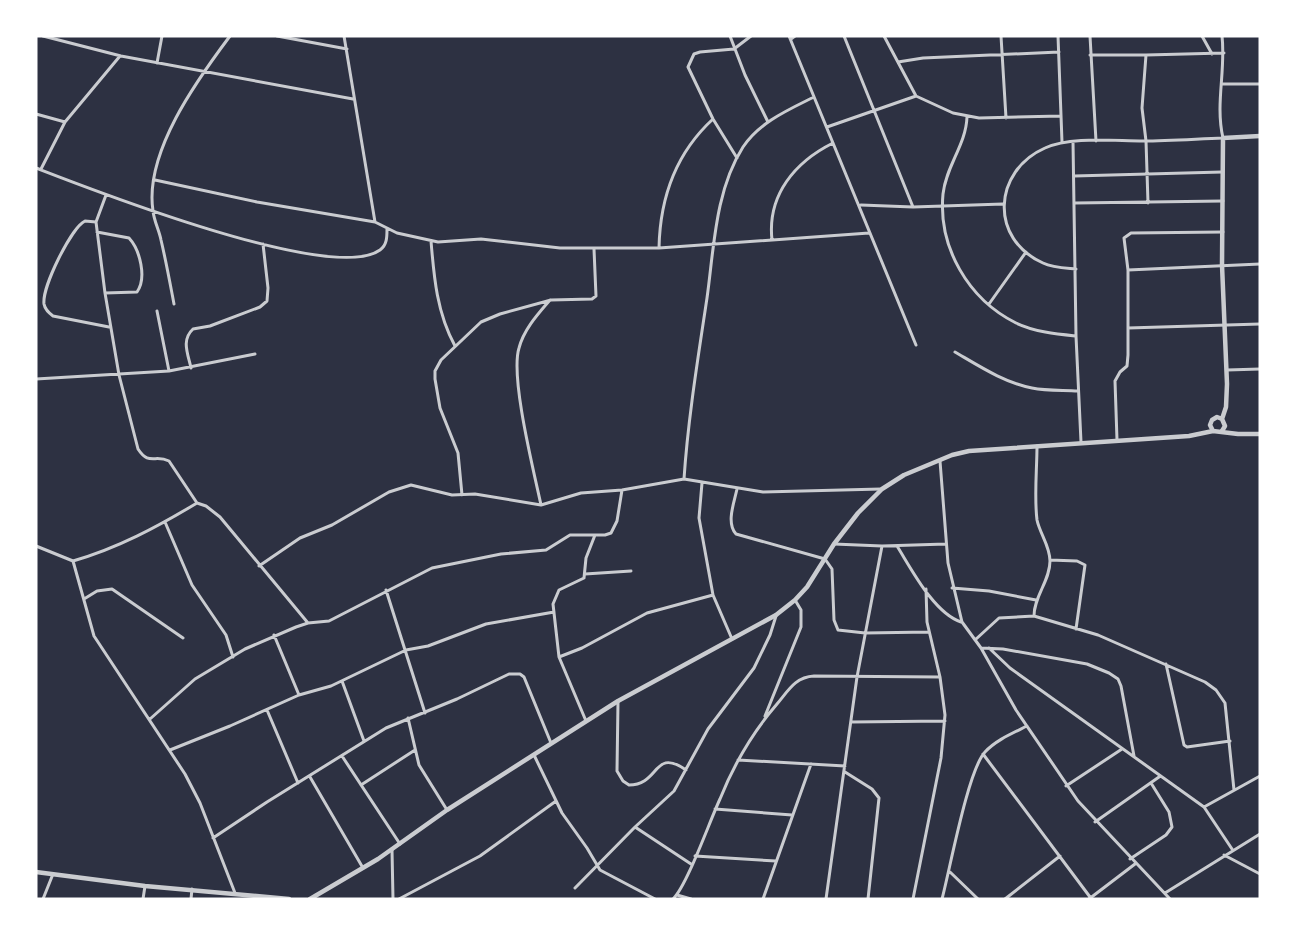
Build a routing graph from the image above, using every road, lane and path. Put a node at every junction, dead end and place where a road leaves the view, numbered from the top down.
1 (43, 36) edge
2 (162, 36) edge
3 (230, 36) edge
4 (277, 36) edge
5 (344, 36) edge
6 (730, 36) edge
7 (751, 36) edge
8 (795, 36) edge
9 (844, 36) edge
10 (884, 36) edge
11 (1001, 36) edge
12 (1058, 36) edge
13 (1090, 36) edge
14 (1202, 36) edge
15 (1222, 36) edge
16 (790, 38) edge
17 (347, 49) junction
18 (734, 49) junction
19 (1059, 52) junction
20 (1224, 53) junction
21 (1002, 54) junction
22 (1212, 54) junction
23 (1090, 55) junction
24 (1146, 55) junction
25 (120, 56) junction
26 (157, 62) junction
27 (898, 62) junction
28 (202, 71) junction
29 (1222, 84) junction
30 (1260, 84) edge
31 (916, 96) junction
32 (814, 97) junction
33 (354, 99) junction
34 (873, 110) junction
35 (36, 114) edge
36 (1061, 116) junction
37 (967, 117) junction
38 (1006, 118) junction
39 (713, 119) junction
40 (65, 122) junction
41 (768, 122) junction
42 (827, 127) junction
43 (1260, 136) edge
44 (1223, 138) junction
45 (1096, 141) junction
46 (1146, 141) junction
47 (1062, 142) junction
48 (1074, 142) junction
49 (833, 143) junction
50 (737, 158) junction
51 (36, 168) edge
52 (41, 170) junction
53 (1222, 172) junction
54 (1147, 173) junction
55 (1074, 176) junction
56 (155, 180) junction
57 (106, 195) junction
58 (1223, 202) junction
59 (1075, 203) junction
60 (1148, 203) junction
61 (1003, 204) junction
62 (861, 205) junction
63 (943, 206) junction
64 (913, 207) junction
65 (153, 211) junction
66 (96, 222) junction
67 (375, 222) junction
68 (387, 229) junction
69 (97, 232) junction
70 (1223, 232) junction
71 (869, 233) junction
72 (772, 240) junction
73 (431, 241) junction
74 (715, 243) junction
75 (263, 244) junction
76 (659, 248) junction
77 (594, 249) junction
78 (1026, 252) junction
79 (1260, 264) edge
80 (1222, 265) junction
81 (1076, 268) junction
82 (1128, 270) junction
83 (105, 293) junction
84 (551, 300) junction
85 (174, 304) dead end
86 (989, 304) junction
87 (157, 312) dead end
88 (1224, 324) junction
89 (1260, 324) edge
90 (109, 327) junction
91 (1128, 328) junction
92 (1076, 336) junction
93 (916, 345) dead end
94 (454, 346) junction
95 (955, 352) dead end
96 (255, 354) dead end
97 (191, 368) junction
98 (1260, 369) edge
99 (1227, 370) junction
100 (169, 371) junction
101 (119, 375) junction
102 (36, 379) edge
103 (1078, 391) junction
104 (1222, 419) junction
105 (1212, 430) junction
106 (1222, 430) junction
107 (1260, 434) edge
108 (1117, 440) junction
109 (1081, 442) junction
110 (1037, 445) junction
111 (940, 461) junction
112 (684, 479) junction
113 (702, 482) junction
114 (737, 489) junction
115 (882, 489) junction
116 (622, 490) junction
117 (462, 495) junction
118 (197, 503) junction
119 (541, 505) junction
120 (165, 522) junction
121 (595, 535) junction
122 (834, 544) junction
123 (946, 544) junction
124 (36, 546) edge
125 (882, 546) junction
126 (897, 546) junction
127 (825, 559) junction
128 (1050, 560) junction
129 (73, 561) junction
130 (259, 566) junction
131 (632, 571) dead end
132 (585, 574) junction
133 (952, 588) junction
134 (926, 589) junction
135 (386, 590) junction
136 (713, 595) junction
137 (84, 599) junction
138 (796, 600) junction
139 (1036, 600) junction
140 (554, 612) junction
141 (776, 615) junction
142 (1034, 616) junction
143 (962, 622) junction
144 (308, 623) junction
145 (1076, 630) junction
146 (929, 632) junction
147 (865, 633) junction
148 (274, 635) junction
149 (183, 638) dead end
150 (733, 640) junction
151 (974, 640) junction
152 (981, 648) junction
153 (989, 648) junction
154 (406, 650) junction
155 (233, 657) junction
156 (559, 657) junction
157 (1166, 664) junction
158 (856, 677) junction
159 (940, 677) junction
160 (342, 681) junction
161 (299, 694) junction
162 (618, 701) junction
163 (266, 710) junction
164 (425, 713) junction
165 (408, 718) junction
166 (150, 719) junction
167 (764, 719) junction
168 (586, 721) junction
169 (945, 721) junction
170 (851, 722) junction
171 (1028, 726) junction
172 (364, 741) junction
173 (1230, 742) junction
174 (551, 743) junction
175 (1122, 749) junction
176 (170, 750) junction
177 (415, 750) junction
178 (533, 754) junction
179 (983, 754) junction
180 (342, 756) junction
181 (1134, 757) junction
182 (738, 760) junction
183 (811, 764) junction
184 (845, 766) junction
185 (686, 770) junction
186 (845, 772) junction
187 (1260, 776) edge
188 (310, 777) junction
189 (1159, 777) junction
190 (1151, 783) junction
191 (298, 784) junction
192 (361, 785) junction
193 (1066, 786) junction
194 (1234, 790) junction
195 (556, 801) junction
196 (1204, 807) junction
197 (715, 809) junction
198 (447, 810) junction
199 (792, 815) junction
200 (1095, 822) junction
201 (635, 827) junction
202 (1260, 834) edge
203 (213, 838) junction
204 (400, 844) junction
205 (392, 850) junction
206 (1232, 850) junction
207 (1224, 855) junction
208 (695, 856) junction
209 (1060, 856) junction
210 (1130, 859) junction
211 (776, 861) junction
212 (691, 864) junction
213 (1135, 864) junction
214 (598, 866) junction
215 (363, 868) junction
216 (36, 872) edge
217 (950, 872) junction
218 (52, 874) junction
219 (1260, 874) edge
220 (145, 886) junction
221 (576, 888) dead end
222 (192, 889) junction
223 (235, 893) junction
224 (1164, 893) junction
225 (677, 895) junction
226 (246, 896) edge
227 (1090, 898) edge
228 (1168, 898) edge
229 (43, 899) edge
230 (142, 899) edge
231 (191, 899) edge
232 (289, 899) edge
233 (310, 899) edge
234 (393, 899) edge
235 (399, 899) edge
236 (655, 899) edge
237 (672, 899) edge
238 (691, 899) edge
239 (763, 899) edge
240 (826, 899) edge
241 (868, 899) edge
242 (913, 899) edge
243 (942, 899) edge
244 (978, 899) edge
245 (1005, 899) edge

1 - 25 street
2 - 26 street
3 - 28 street
4 - 17 street
5 - 17 street
6 - 18 street
7 - 18 street
8 - 16 street
9 - 34 street
10 - 27 street
11 - 21 street
12 - 19 street
13 - 23 street
14 - 22 street
15 - 20 street
16 - 32 street
17 - 33 street
18 - 39 street
18 - 41 street
19 - 21 street
19 - 36 street
20 - 22 street
20 - 29 street
21 - 27 street
21 - 38 street
22 - 24 street
23 - 24 street
23 - 45 street
24 - 46 street
25 - 26 street
25 - 40 street
26 - 28 street
27 - 31 street
28 - 33 street
28 - 56 street
29 - 30 street
29 - 44 street
31 - 34 street
31 - 37 street
32 - 41 street
32 - 42 street
33 - 67 street
34 - 42 street
34 - 64 street
35 - 40 street
36 - 38 street
36 - 47 street
37 - 38 street
37 - 63 street
39 - 50 street
39 - 76 street
40 - 52 street
41 - 50 street
42 - 49 street
43 - 44 street
44 - 46 street
44 - 53 street
45 - 46 street
45 - 48 street
46 - 54 street
47 - 48 street
47 - 61 street
48 - 55 street
49 - 62 street
49 - 72 street
50 - 74 street
51 - 52 street
52 - 57 street
53 - 54 street
53 - 58 street
54 - 55 street
54 - 60 street
55 - 59 street
56 - 65 street
56 - 67 street
57 - 65 street
57 - 66 street
58 - 60 street
58 - 70 street
59 - 60 street
59 - 81 street
61 - 63 street
61 - 78 street
62 - 64 street
62 - 71 street
63 - 64 street
63 - 86 street
65 - 75 street
65 - 85 street
66 - 69 street
66 - 90 street
67 - 68 street
68 - 73 street
68 - 75 street
69 - 83 street
69 - 83 street
70 - 80 street
70 - 82 street
71 - 72 street
71 - 93 street
72 - 74 street
73 - 77 street
73 - 94 street
74 - 76 street
74 - 112 street
75 - 97 street
76 - 77 street
77 - 84 street
78 - 81 street
78 - 86 street
79 - 80 street
80 - 82 street
80 - 88 street
81 - 92 street
82 - 91 street
83 - 90 street
84 - 94 street
84 - 119 street
86 - 92 street
87 - 100 street
88 - 89 street
88 - 91 street
88 - 99 street
90 - 101 street
91 - 108 street
92 - 103 street
94 - 117 street
95 - 103 street
96 - 97 street
97 - 100 street
98 - 99 street
99 - 104 street
100 - 101 street
101 - 102 street
101 - 118 street
103 - 109 street
104 - 105 street
104 - 106 street
105 - 106 street
105 - 108 street
106 - 107 street
108 - 109 street
109 - 110 street
110 - 111 street
110 - 128 street
111 - 115 street
111 - 123 street
112 - 113 street
112 - 116 street
113 - 114 street
113 - 136 street
114 - 115 street
114 - 127 street
115 - 122 street
116 - 119 street
116 - 121 street
117 - 119 street
117 - 130 street
118 - 120 street
118 - 130 street
120 - 129 street
120 - 155 street
121 - 132 street
121 - 135 street
122 - 125 street
122 - 127 street
123 - 126 street
123 - 133 street
124 - 129 street
125 - 126 street
125 - 147 street
126 - 134 street
127 - 138 street
127 - 147 street
128 - 139 street
128 - 145 street
129 - 137 street
130 - 144 street
131 - 132 street
132 - 140 street
133 - 139 street
133 - 143 street
134 - 143 street
134 - 146 street
135 - 144 street
135 - 154 street
136 - 150 street
136 - 156 street
137 - 149 street
137 - 166 street
138 - 141 street
138 - 167 street
139 - 142 street
140 - 154 street
140 - 156 street
141 - 150 street
141 - 185 street
142 - 145 street
142 - 151 street
143 - 151 street
144 - 148 street
145 - 157 street
146 - 147 street
146 - 159 street
147 - 158 street
148 - 155 street
148 - 161 street
150 - 162 street
151 - 152 street
152 - 153 street
152 - 171 street
153 - 175 street
153 - 181 street
154 - 160 street
154 - 164 street
155 - 166 street
156 - 168 street
157 - 173 street
157 - 173 street
158 - 159 street
158 - 167 street
158 - 170 street
159 - 169 street
160 - 161 street
160 - 172 street
161 - 163 street
162 - 168 street
162 - 185 street
163 - 176 street
163 - 191 street
164 - 165 street
164 - 174 street
165 - 172 street
165 - 177 street
166 - 176 street
167 - 182 street
168 - 174 street
169 - 170 street
169 - 242 street
170 - 184 street
171 - 179 street
171 - 193 street
172 - 180 street
173 - 194 street
174 - 178 street
175 - 181 street
175 - 193 street
176 - 203 street
177 - 192 street
177 - 198 street
178 - 195 street
178 - 198 street
179 - 209 street
179 - 217 street
180 - 188 street
180 - 192 street
181 - 189 street
182 - 183 street
182 - 197 street
183 - 184 street
183 - 199 street
184 - 186 street
185 - 201 street
186 - 240 street
186 - 241 street
187 - 194 street
188 - 191 street
188 - 215 street
189 - 190 street
189 - 196 street
190 - 200 street
190 - 210 street
191 - 203 street
192 - 204 street
193 - 200 street
194 - 196 street
195 - 214 street
195 - 235 street
196 - 206 street
197 - 199 street
197 - 208 street
198 - 204 street
199 - 211 street
200 - 210 street
201 - 212 street
201 - 214 street
202 - 206 street
203 - 223 street
204 - 205 street
205 - 215 street
205 - 234 street
206 - 207 street
207 - 219 street
207 - 224 street
208 - 211 street
208 - 212 street
209 - 227 street
209 - 245 street
210 - 213 street
211 - 239 street
212 - 225 street
213 - 224 street
213 - 227 street
214 - 221 street
214 - 236 street
215 - 233 street
216 - 218 street
217 - 243 street
217 - 244 street
218 - 220 street
218 - 229 street
220 - 222 street
220 - 230 street
222 - 223 street
222 - 231 street
223 - 226 street
224 - 228 street
225 - 237 street
225 - 238 street
226 - 232 street

